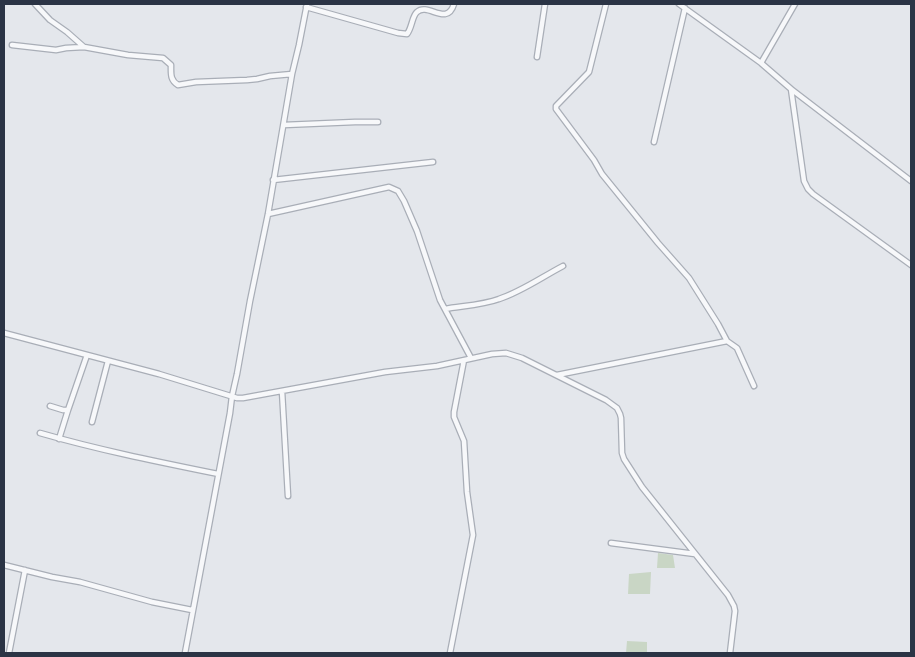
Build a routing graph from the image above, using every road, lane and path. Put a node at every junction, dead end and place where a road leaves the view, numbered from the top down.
1 (35, 4) edge
2 (454, 4) edge
3 (545, 4) edge
4 (606, 4) edge
5 (679, 4) edge
6 (795, 4) edge
7 (306, 5) edge
8 (685, 8) junction
9 (12, 45) dead end
10 (84, 47) junction
11 (536, 57) dead end
12 (761, 63) junction
13 (292, 74) junction
14 (791, 89) junction
15 (378, 122) dead end
16 (284, 125) junction
17 (654, 142) dead end
18 (433, 162) dead end
19 (274, 180) junction
20 (911, 181) edge
21 (268, 214) junction
22 (911, 265) edge
23 (562, 266) dead end
24 (445, 309) junction
25 (4, 333) edge
26 (727, 341) junction
27 (88, 355) junction
28 (471, 358) junction
29 (464, 360) junction
30 (108, 361) junction
31 (557, 375) junction
32 (754, 386) dead end
33 (282, 391) junction
34 (232, 396) junction
35 (50, 406) dead end
36 (68, 410) junction
37 (92, 422) dead end
38 (40, 433) dead end
39 (59, 439) junction
40 (218, 474) junction
41 (288, 496) dead end
42 (611, 543) dead end
43 (695, 554) junction
44 (4, 565) edge
45 (25, 570) junction
46 (192, 610) junction
47 (8, 653) edge
48 (185, 653) edge
49 (450, 653) edge
50 (730, 653) edge

1 - 10 street
2 - 7 street
3 - 11 street
4 - 26 street
5 - 8 street
6 - 12 street
7 - 13 street
8 - 12 street
8 - 17 street
9 - 10 street
10 - 13 street
12 - 14 street
13 - 16 street
14 - 20 street
14 - 22 street
15 - 16 street
16 - 19 street
18 - 19 street
19 - 21 street
21 - 24 street
21 - 34 street
23 - 24 street
24 - 28 street
25 - 27 street
26 - 31 street
26 - 32 street
27 - 30 street
27 - 36 street
28 - 29 street
28 - 31 street
29 - 33 street
29 - 49 street
30 - 34 street
30 - 37 street
31 - 43 street
33 - 34 street
33 - 41 street
34 - 40 street
35 - 36 street
36 - 39 street
38 - 39 street
39 - 40 street
40 - 46 street
42 - 43 street
43 - 50 street
44 - 45 street
45 - 46 street
45 - 47 street
46 - 48 street

